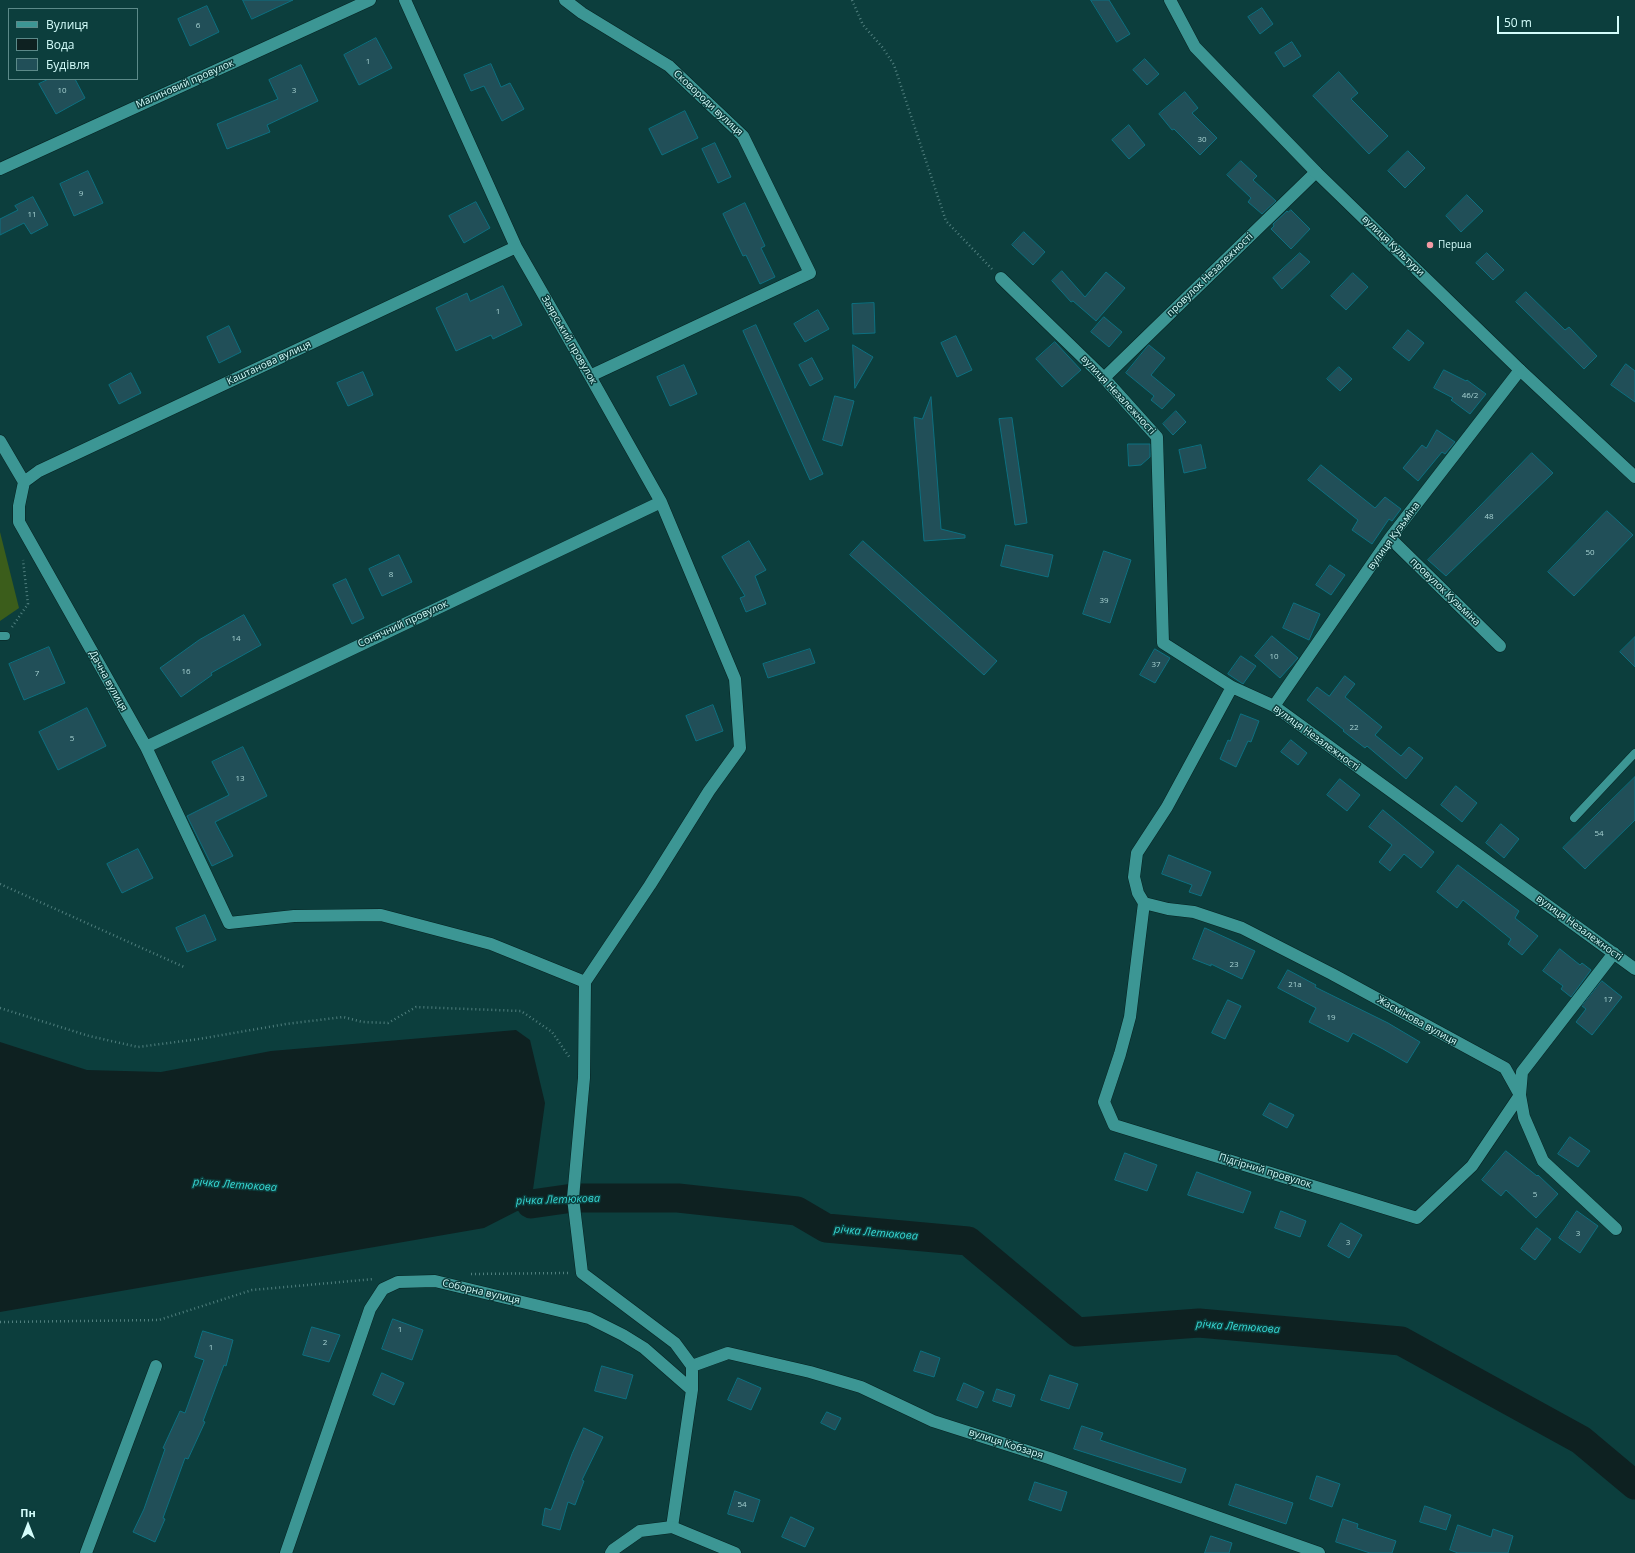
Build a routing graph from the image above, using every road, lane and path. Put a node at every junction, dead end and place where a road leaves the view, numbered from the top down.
1 (370, 0) edge
2 (405, 0) edge
3 (565, 0) edge
4 (852, 0) edge
5 (1170, 0) edge
6 (0, 169) edge
7 (1316, 172) junction
8 (516, 247) junction
9 (1001, 278) joint
10 (1520, 370) junction
11 (590, 376) junction
12 (1104, 378) junction
13 (0, 441) edge
14 (1635, 477) edge
15 (24, 482) junction
16 (661, 502) junction
17 (1390, 538) junction
18 (23, 558) dead end
19 (3, 636) edge
20 (1500, 646) dead end
21 (1232, 687) junction
22 (1274, 706) junction
23 (146, 747) junction
24 (1635, 753) edge
25 (1574, 818) dead end
26 (0, 884) edge
27 (1144, 903) junction
28 (1614, 953) junction
29 (184, 967) dead end
30 (1635, 969) edge
31 (585, 982) junction
32 (0, 1008) edge
33 (584, 1078) junction
34 (1520, 1095) junction
35 (1616, 1229) dead end
36 (582, 1273) junction
37 (464, 1274) dead end
38 (377, 1278) dead end
39 (0, 1322) edge
40 (156, 1366) dead end
41 (692, 1366) junction
42 (692, 1390) junction
43 (672, 1527) junction
44 (86, 1553) edge
45 (286, 1553) edge
46 (611, 1553) edge
47 (735, 1553) edge
48 (1319, 1553) edge

1 - 6 street, Малиновий провулок
2 - 8 street, Заярський провулок
3 - 11 street, Сковороди вулиця
4 - 9 path
5 - 7 street, вулиця Культури
7 - 10 street, вулиця Культури
7 - 12 street, провулок Незалежності
8 - 11 street, Заярський провулок
8 - 15 street, Каштанова вулиця
9 - 12 street, вулиця Незалежності
10 - 14 street, вулиця Культури
10 - 17 street, вулиця Кузьміна
11 - 16 street, Заярський провулок
12 - 21 street, вулиця Незалежності
13 - 15 street
15 - 23 street, Дачна вулиця
16 - 23 street, Сонячний провулок
16 - 31 street, Заярський провулок
17 - 20 street, провулок Кузьміна
17 - 22 street, вулиця Кузьміна
18 - 19 path
21 - 22 street, вулиця Незалежності
21 - 27 street
22 - 28 street, вулиця Незалежності
23 - 31 street, Дачна вулиця
24 - 25 lane
26 - 29 path
27 - 34 street, Жасмінова вулиця
27 - 34 street, Підгірний провулок
28 - 30 street, вулиця Незалежності
28 - 34 street
31 - 33 street
32 - 33 path
33 - 36 street
34 - 35 street, Жасмінова вулиця
36 - 37 path
36 - 41 street
38 - 39 path
40 - 44 street
41 - 42 street
41 - 48 street, вулиця Кобзаря
42 - 43 street
42 - 45 street, Соборна вулиця
43 - 46 street
43 - 47 street

